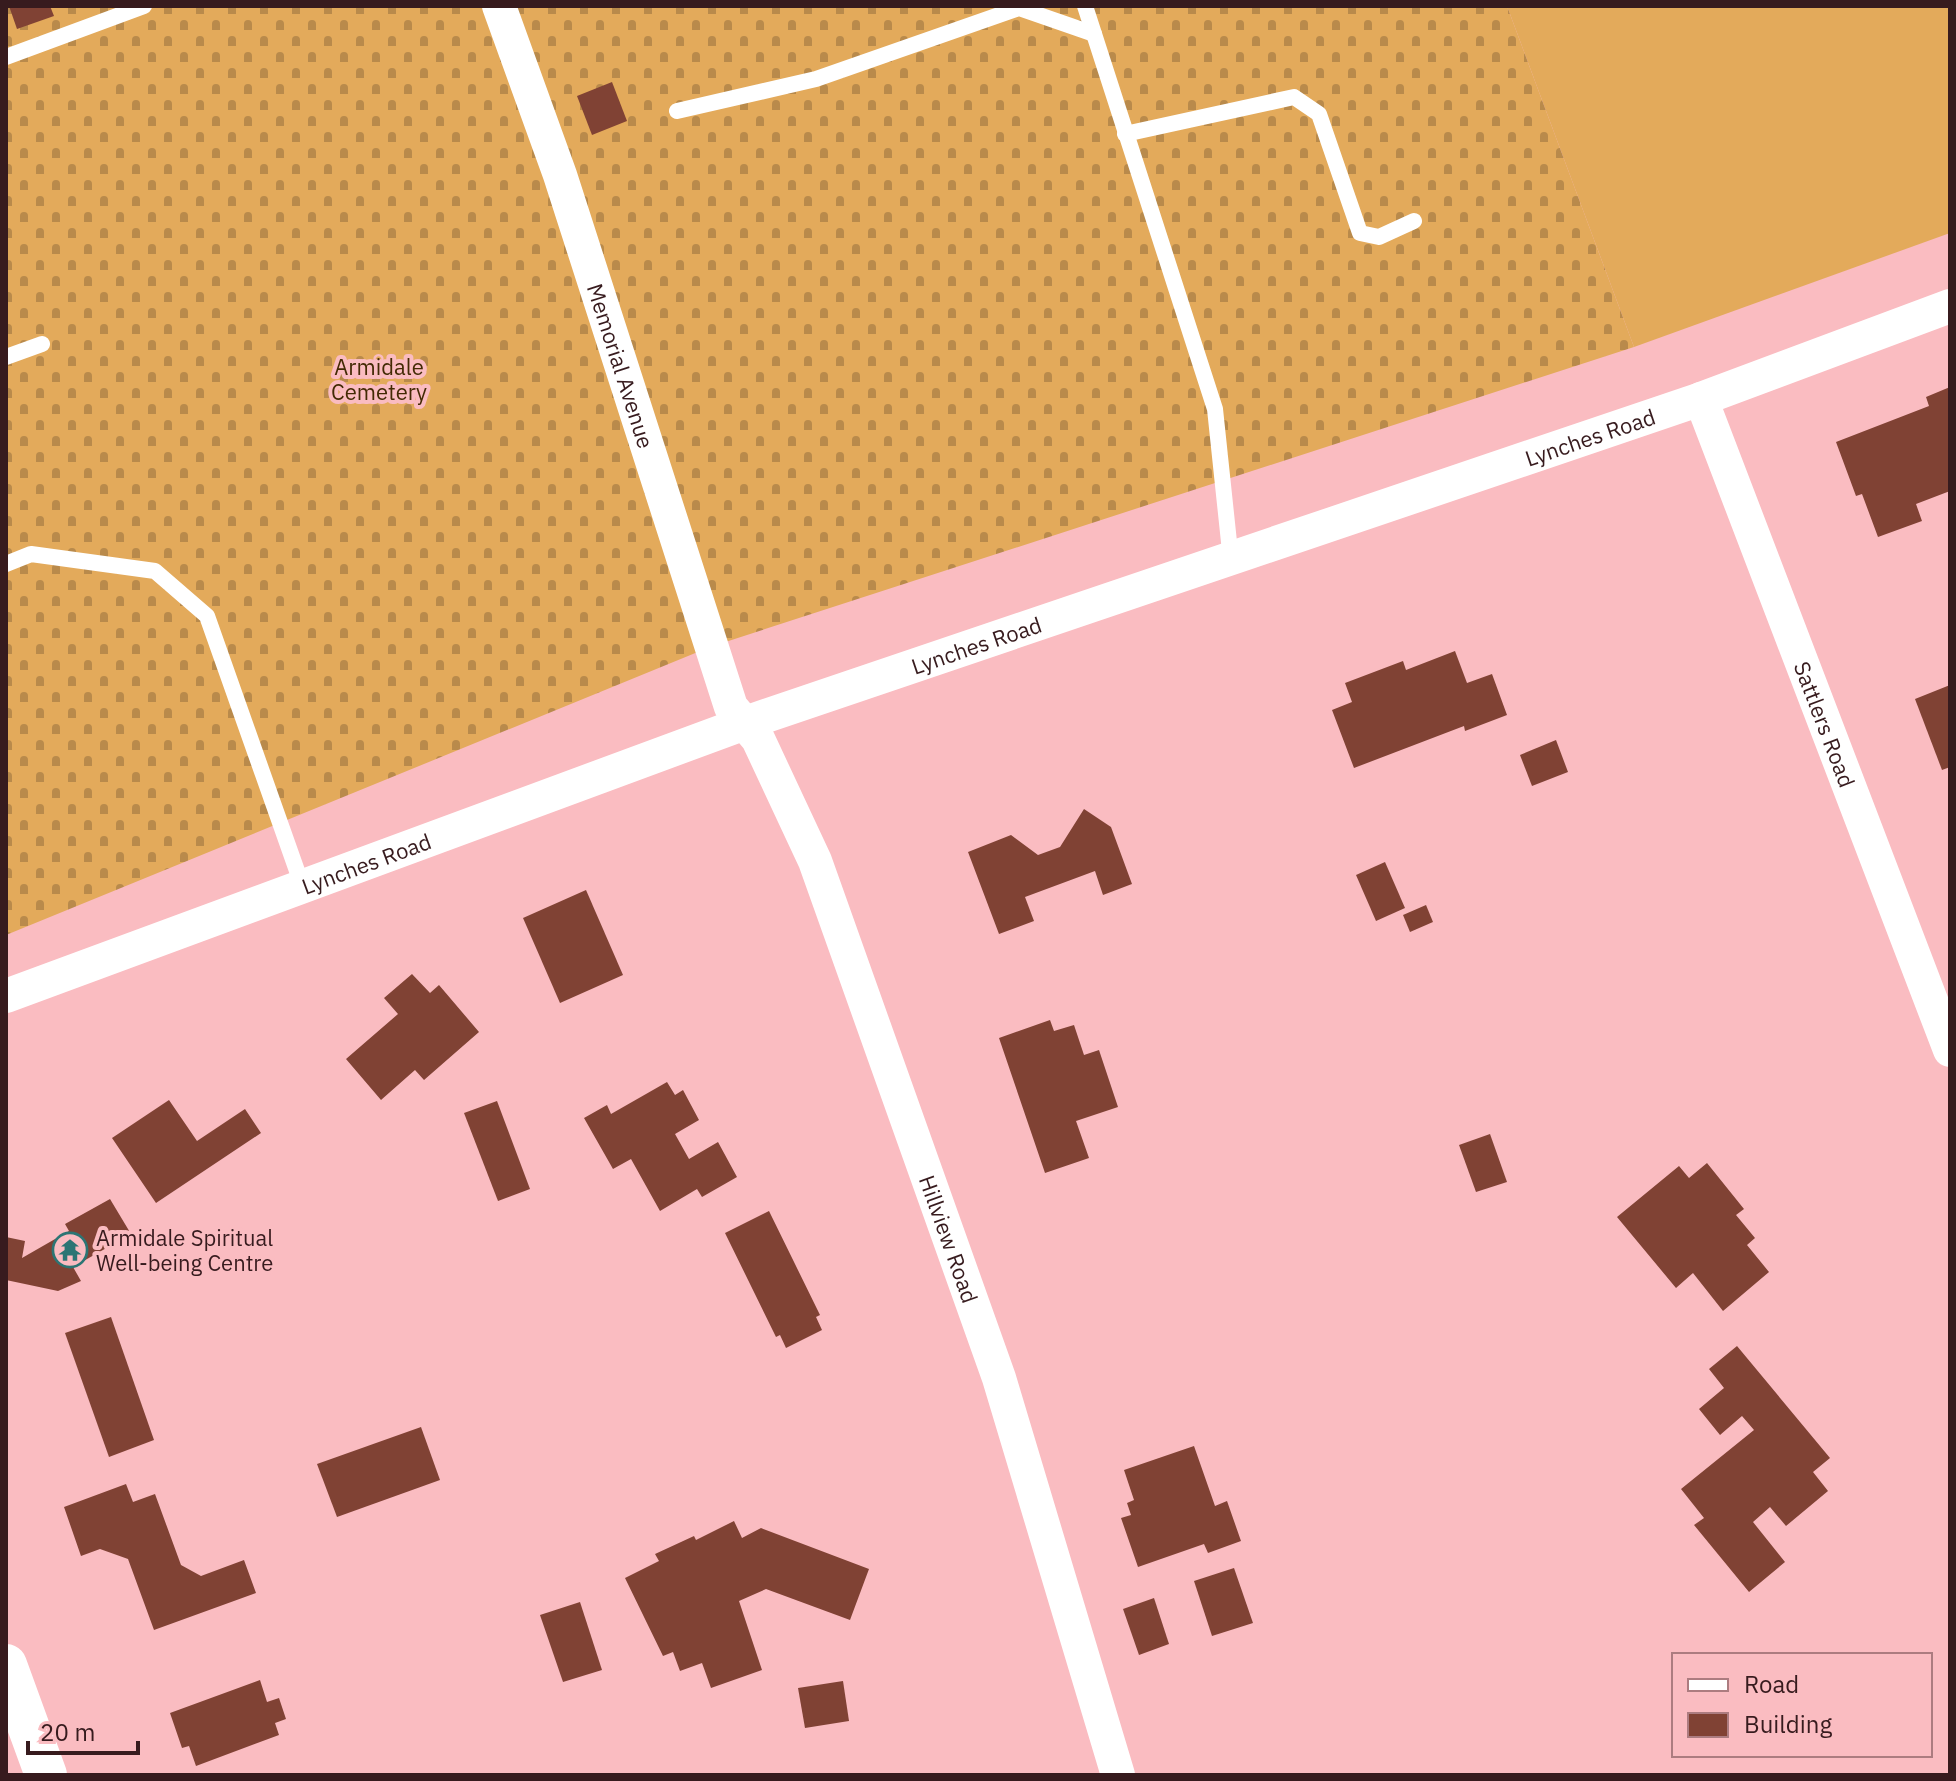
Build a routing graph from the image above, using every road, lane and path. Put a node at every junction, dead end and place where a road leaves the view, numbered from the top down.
1 (144, 6) edge
2 (499, 6) edge
3 (1085, 6) edge
4 (1094, 34) junction
5 (6, 57) edge
6 (677, 111) dead end
7 (1125, 134) junction
8 (1414, 221) dead end
9 (1950, 306) edge
10 (42, 344) dead end
11 (6, 357) edge
12 (1701, 399) junction
13 (1231, 561) junction
14 (6, 564) edge
15 (745, 723) junction
16 (302, 885) junction
17 (6, 996) edge
18 (1950, 1050) edge
19 (6, 1665) edge
20 (1120, 1773) edge
21 (46, 1775) edge

1 - 5 lane
2 - 15 street, Memorial Avenue
3 - 4 lane
4 - 6 lane
4 - 7 lane
7 - 8 lane
7 - 13 lane
9 - 12 street, Lynches Road
10 - 11 lane
12 - 13 street, Lynches Road
12 - 18 street, Sattlers Road
13 - 15 street, Lynches Road
14 - 16 lane
15 - 16 street, Lynches Road
15 - 20 street, Hillview Road
16 - 17 street, Lynches Road
19 - 21 street

